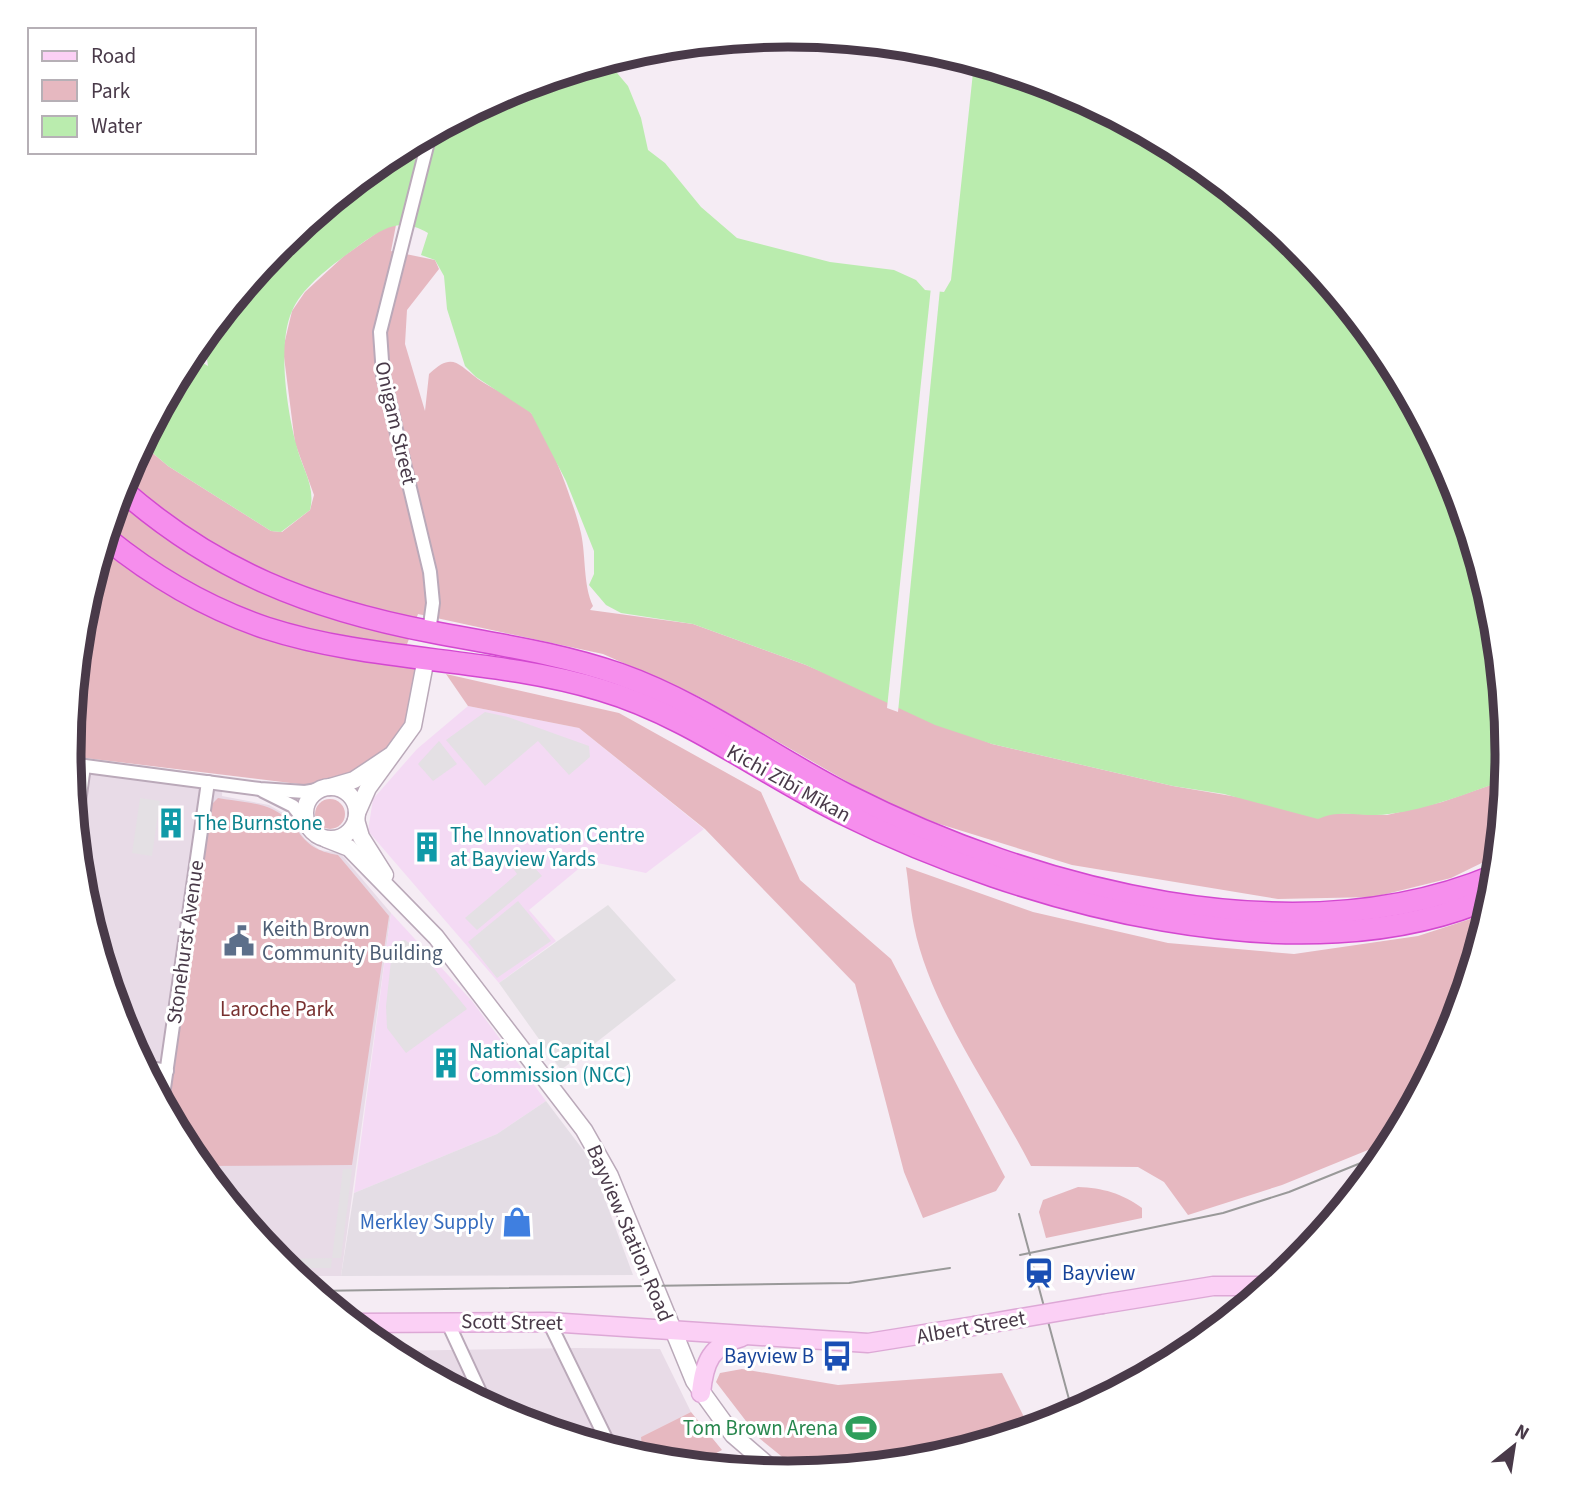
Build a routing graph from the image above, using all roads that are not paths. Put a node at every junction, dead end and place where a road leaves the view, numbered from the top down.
1 (427, 147) edge
2 (130, 496) edge
3 (114, 543) edge
4 (429, 632) junction
5 (426, 658) junction
6 (396, 753) junction
7 (84, 766) joint
8 (82, 780) edge
9 (208, 782) junction
10 (325, 788) junction
11 (260, 789) junction
12 (846, 805) junction
13 (356, 816) junction
14 (307, 824) junction
15 (326, 839) junction
16 (922, 840) junction
17 (1484, 880) edge
18 (397, 895) junction
19 (1480, 901) edge
20 (155, 1069) edge
21 (167, 1071) junction
22 (164, 1087) edge
23 (1255, 1286) edge
24 (447, 1321) junction
25 (549, 1322) junction
26 (368, 1323) edge
27 (379, 1323) junction
28 (671, 1328) junction
29 (379, 1331) edge
30 (754, 1335) junction
31 (479, 1390) edge
32 (701, 1392) junction
33 (606, 1438) edge
34 (761, 1461) edge

1 - 4 street, Onigam Street
2 - 4 highway, Kichi Zībī Mīkan
3 - 5 highway, Kichi Zībī Mīkan
4 - 5 highway
4 - 12 highway, Kichi Zībī Mīkan
5 - 6 street
5 - 12 highway, Kichi Zībī Mīkan
6 - 10 street
6 - 13 street
7 - 8 street
7 - 9 street
9 - 11 street
9 - 21 street, Stonehurst Avenue
10 - 11 street
10 - 13 street
10 - 14 street
11 - 14 street
12 - 16 highway, Kichi Zībī Mīkan
13 - 15 street
13 - 18 street, Bayview Station Road
14 - 15 street
15 - 18 street, Bayview Station Road
16 - 17 highway, Kichi Zībī Mīkan
16 - 19 highway, Kichi Zībī Mīkan
18 - 28 street, Bayview Station Road
20 - 21 street
21 - 22 street, Stonehurst Avenue
23 - 30 main road, Albert Street, bridge
24 - 25 main road, Scott Street
24 - 27 main road, Scott Street
24 - 31 street
25 - 28 main road, Scott Street
25 - 33 street
26 - 27 main road, Scott Street
27 - 29 street
28 - 30 main road, Albert Street
28 - 32 street, Bayview Station Road
30 - 32 main road
32 - 34 street, Bayview Station Road

